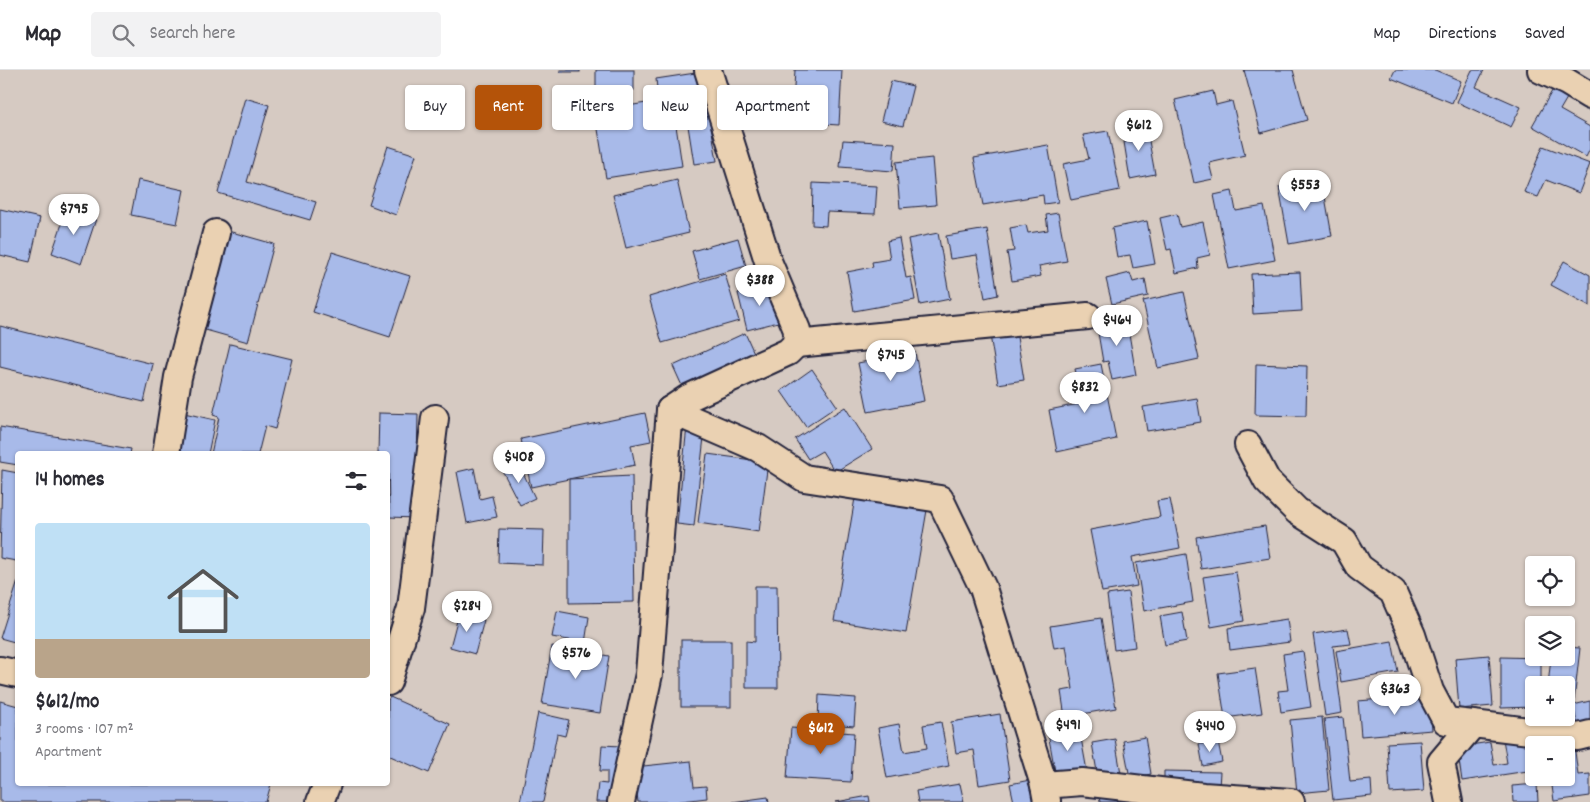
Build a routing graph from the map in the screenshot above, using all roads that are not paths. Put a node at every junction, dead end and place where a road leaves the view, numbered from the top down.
1 (708, 70) edge
2 (1541, 70) edge
3 (1590, 96) edge
4 (216, 233) dead end
5 (1088, 316) dead end
6 (796, 344) junction
7 (670, 410) junction
8 (435, 418) dead end
9 (1248, 445) dead end
10 (166, 451) edge
11 (0, 670) edge
12 (15, 673) edge
13 (390, 676) edge
14 (1473, 724) junction
15 (1590, 734) edge
16 (326, 786) edge
17 (1046, 794) edge
18 (320, 802) edge
19 (621, 802) edge
20 (1291, 802) edge
21 (1449, 802) edge

1 - 6 street
2 - 3 street
4 - 10 street
5 - 6 street
6 - 7 street
7 - 17 street
7 - 19 street
8 - 13 street
9 - 14 street
11 - 12 street
14 - 15 street
14 - 21 street
16 - 18 street
17 - 20 street

